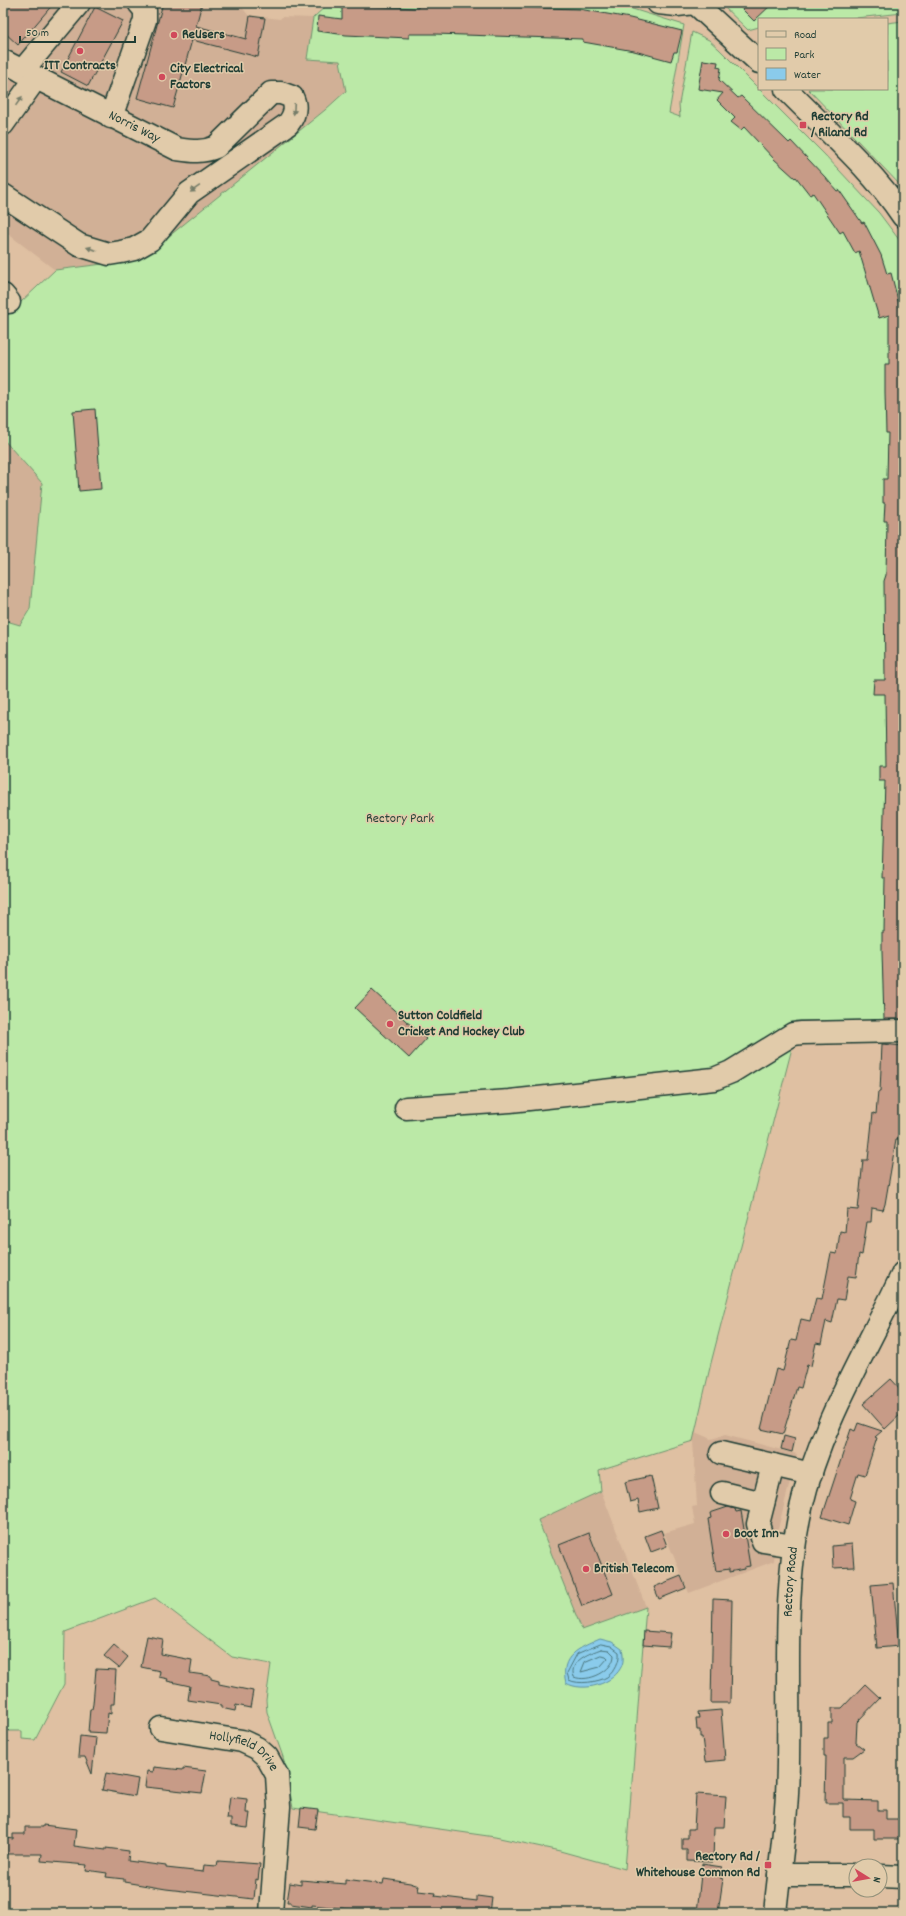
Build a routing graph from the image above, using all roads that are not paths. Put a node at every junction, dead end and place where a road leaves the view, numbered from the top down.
1 (79, 3) edge
2 (138, 3) edge
3 (658, 3) edge
4 (695, 3) edge
5 (3, 61) edge
6 (758, 61) edge
7 (29, 75) junction
8 (787, 90) edge
9 (111, 117) junction
10 (3, 124) edge
11 (3, 195) edge
12 (903, 216) edge
13 (903, 1031) edge
14 (406, 1108) dead end
15 (903, 1273) edge
16 (895, 1310) edge
17 (721, 1453) dead end
18 (772, 1465) junction
19 (811, 1474) junction
20 (722, 1493) dead end
21 (763, 1503) junction
22 (794, 1546) junction
23 (161, 1728) dead end
24 (779, 1875) junction
25 (848, 1875) edge
26 (888, 1876) edge
27 (903, 1877) edge
28 (271, 1913) edge
29 (775, 1913) edge

1 - 7 street
2 - 9 street
3 - 4 street
4 - 6 street
5 - 7 street, Norris Way
7 - 9 street, Norris Way
10 -> 7 street
8 - 12 street
9 -> 11 street, Norris Way
13 - 14 street
15 - 16 street, Rectory Road
16 - 19 street, Rectory Road
17 - 18 street
18 - 19 street
18 - 21 street
19 - 22 street, Rectory Road
20 - 21 street
21 - 22 street
22 - 24 street, Rectory Road
23 - 28 street, Hollyfield Drive
24 - 25 street
24 - 29 street, Rectory Road
26 - 27 street

